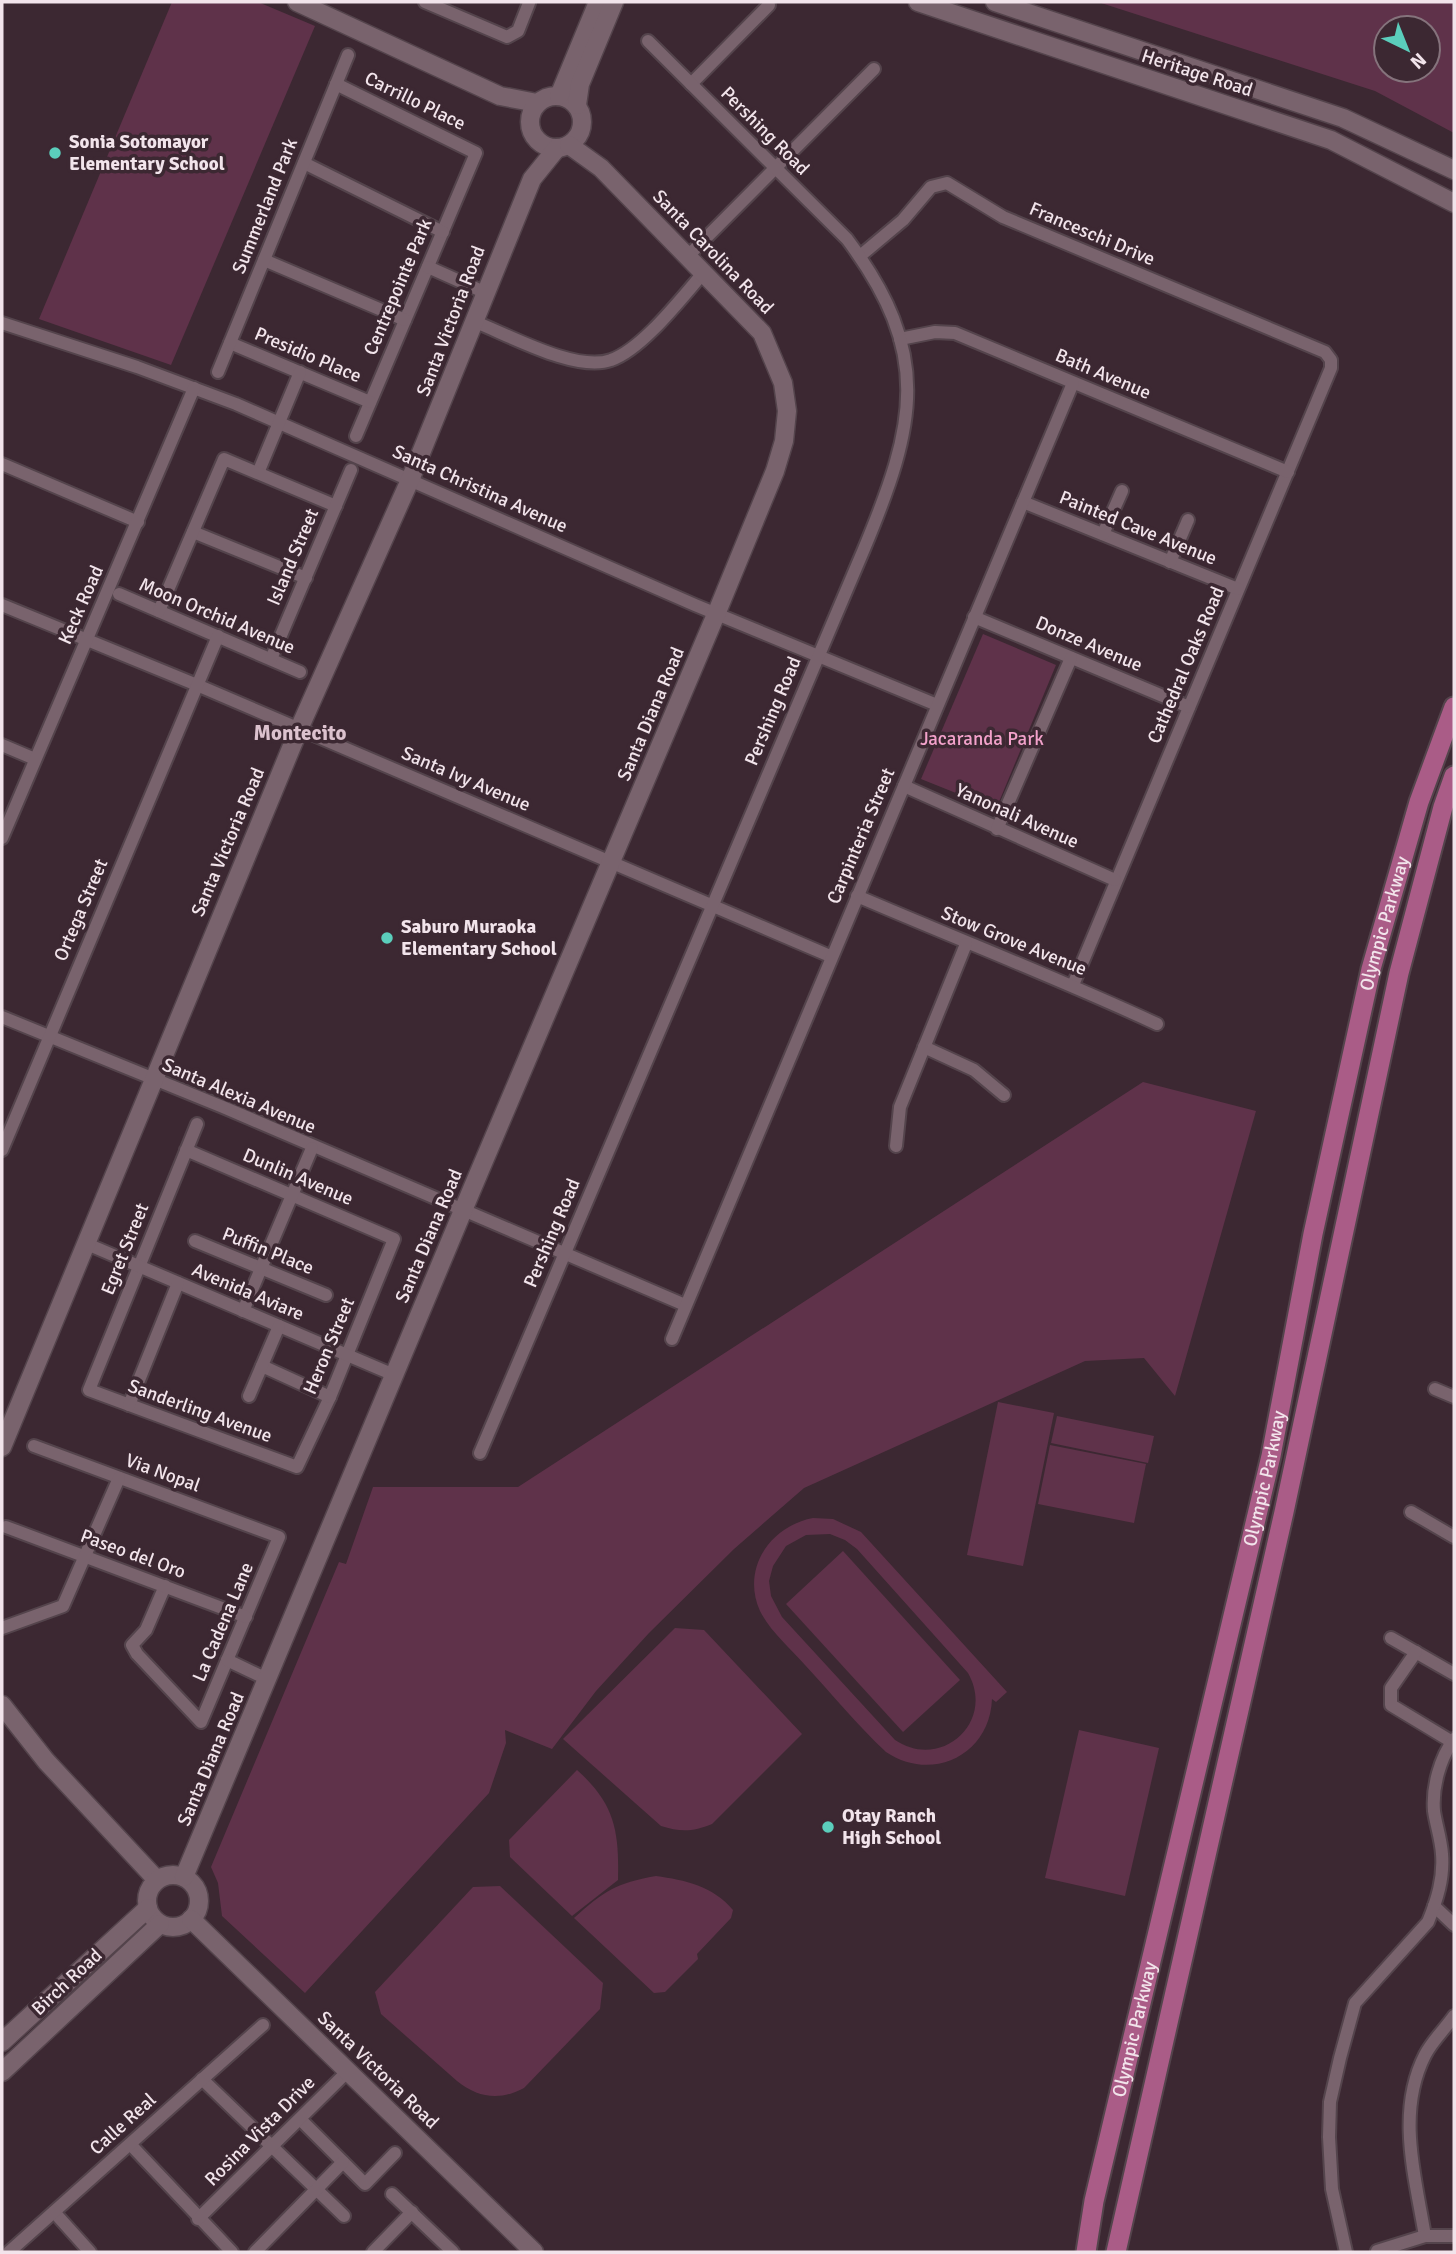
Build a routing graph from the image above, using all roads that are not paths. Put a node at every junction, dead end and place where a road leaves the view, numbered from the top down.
1 (297, 2) edge
2 (529, 2) edge
3 (598, 2) edge
4 (614, 2) edge
5 (918, 2) edge
6 (995, 2) edge
7 (429, 3) edge
8 (769, 5) dead end
9 (329, 8) edge
10 (648, 41) dead end
11 (348, 55) dead end
12 (874, 69) dead end
13 (336, 84) junction
14 (691, 84) junction
15 (559, 96) junction
16 (577, 105) junction
17 (533, 111) junction
18 (538, 142) junction
19 (568, 142) junction
20 (476, 153) joint
21 (304, 163) junction
22 (776, 168) junction
23 (1454, 170) edge
24 (532, 179) junction
25 (1454, 203) edge
26 (443, 232) junction
27 (689, 255) junction
28 (860, 257) junction
29 (264, 260) junction
30 (428, 267) junction
31 (705, 271) junction
32 (484, 292) junction
33 (405, 320) junction
34 (473, 321) junction
35 (2, 323) edge
36 (900, 340) junction
37 (230, 343) junction
38 (1331, 360) joint
39 (218, 372) dead end
40 (300, 372) junction
41 (1073, 383) junction
42 (194, 388) junction
43 (370, 402) junction
44 (280, 422) junction
45 (356, 436) dead end
46 (2, 464) edge
47 (351, 470) dead end
48 (1288, 472) junction
49 (258, 473) junction
50 (410, 480) junction
51 (1122, 491) dead end
52 (1023, 502) junction
53 (336, 506) junction
54 (1188, 520) dead end
55 (138, 523) junction
56 (193, 532) junction
57 (1103, 534) junction
58 (1170, 562) junction
59 (306, 578) junction
60 (1238, 589) junction
61 (119, 594) dead end
62 (2, 605) edge
63 (159, 611) junction
64 (717, 612) junction
65 (974, 617) junction
66 (218, 636) junction
67 (86, 640) junction
68 (818, 654) junction
69 (1071, 658) junction
70 (271, 659) junction
71 (300, 672) dead end
72 (197, 685) junction
73 (937, 705) junction
74 (1189, 707) junction
75 (1454, 707) edge
76 (299, 729) junction
77 (2, 745) edge
78 (35, 759) junction
79 (1454, 776) edge
80 (904, 786) junction
81 (997, 829) junction
82 (2, 838) edge
83 (611, 862) junction
84 (1115, 880) junction
85 (857, 895) junction
86 (713, 905) junction
87 (967, 944) junction
88 (831, 956) junction
89 (1073, 985) junction
90 (2, 1017) edge
91 (1157, 1024) dead end
92 (48, 1036) junction
93 (924, 1047) junction
94 (151, 1080) junction
95 (1004, 1095) dead end
96 (197, 1124) dead end
97 (896, 1146) dead end
98 (312, 1148) junction
99 (2, 1150) edge
100 (186, 1150) junction
101 (292, 1196) junction
102 (462, 1211) junction
103 (394, 1240) joint
104 (195, 1241) dead end
105 (86, 1244) junction
106 (565, 1254) junction
107 (139, 1266) junction
108 (261, 1269) junction
109 (178, 1283) junction
110 (326, 1296) dead end
111 (685, 1305) junction
112 (243, 1311) junction
113 (279, 1326) junction
114 (671, 1339) dead end
115 (347, 1355) junction
116 (262, 1366) junction
117 (394, 1375) junction
118 (1435, 1389) dead end
119 (89, 1390) joint
120 (249, 1396) dead end
121 (330, 1397) junction
122 (1454, 1397) edge
123 (129, 1405) junction
124 (34, 1446) dead end
125 (2, 1447) edge
126 (480, 1453) dead end
127 (297, 1467) joint
128 (119, 1478) junction
129 (1411, 1512) dead end
130 (6, 1527) dead end
131 (279, 1537) joint
132 (1454, 1537) edge
133 (83, 1556) junction
134 (165, 1586) junction
135 (246, 1616) junction
136 (2, 1628) edge
137 (1391, 1638) dead end
138 (1416, 1652) junction
139 (227, 1661) junction
140 (1454, 1674) edge
141 (267, 1679) junction
142 (2, 1705) edge
143 (1209, 1719) junction
144 (1236, 1723) junction
145 (1454, 1741) edge
146 (184, 1877) junction
147 (157, 1880) junction
148 (1434, 1906) junction
149 (148, 1908) junction
150 (191, 1919) junction
151 (160, 1924) junction
152 (1454, 1925) edge
153 (1454, 2016) edge
154 (23, 2023) junction
155 (263, 2025) dead end
156 (37, 2039) junction
157 (2, 2042) edge
158 (349, 2070) junction
159 (2, 2071) edge
160 (202, 2079) junction
161 (300, 2119) junction
162 (130, 2144) junction
163 (272, 2146) junction
164 (395, 2153) dead end
165 (343, 2162) junction
166 (316, 2189) junction
167 (392, 2194) dead end
168 (54, 2212) junction
169 (412, 2212) junction
170 (344, 2216) dead end
171 (198, 2219) junction
172 (1425, 2236) junction
173 (1454, 2236) edge
174 (9, 2252) edge
175 (90, 2252) edge
176 (232, 2252) edge
177 (255, 2252) edge
178 (373, 2252) edge
179 (453, 2252) edge
180 (533, 2252) edge
181 (1086, 2252) edge
182 (1116, 2252) edge
183 (1346, 2252) edge
184 (1376, 2252) edge

1 - 9 street
2 - 7 street
3 - 15 street
4 - 16 street
5 - 25 street, Heritage Road
6 - 23 street, Heritage Road
8 - 14 street
9 - 17 street
10 - 14 street, Pershing Road
11 - 13 street, Summerland Park
12 - 22 street
13 - 20 street, Carrillo Place
13 - 21 street, Summerland Park
14 - 22 street, Pershing Road
15 - 16 street
15 - 17 street
16 - 19 street
17 - 18 street
18 - 19 street
18 - 24 street, Santa Victoria Road
19 - 24 street, Santa Victoria Road
19 - 27 street, Santa Carolina Road
20 - 26 street, Centrepointe Park
21 - 26 street
21 - 29 street, Summerland Park
22 - 27 street
22 - 28 street, Pershing Road
24 - 32 street, Santa Victoria Road
26 - 30 street, Centrepointe Park
27 - 31 street, Santa Carolina Road
28 - 36 street, Pershing Road
28 - 38 street, Franceschi Drive
29 - 33 street
29 - 37 street, Summerland Park
30 - 32 street
30 - 33 street, Centrepointe Park
31 - 34 street
31 - 64 street, Santa Carolina Road
32 - 34 street, Santa Victoria Road
33 - 43 street, Centrepointe Park
34 - 50 street, Santa Victoria Road
35 - 42 street, Santa Christina Avenue
36 - 41 street, Bath Avenue
36 - 68 street, Pershing Road
37 - 39 street, Summerland Park
37 - 40 street, Presidio Place
38 - 48 street, Cathedral Oaks Road
40 - 43 street, Presidio Place
40 - 44 street
41 - 48 street, Bath Avenue
41 - 52 street, Carpinteria Street
42 - 44 street, Santa Christina Avenue
42 - 55 street, Keck Road
43 - 45 street, Centrepointe Park
44 - 49 street
44 - 50 street, Santa Christina Avenue
46 - 55 street
47 - 53 street, Island Street
48 - 60 street, Cathedral Oaks Road
49 - 53 street
49 - 56 street
50 - 64 street, Santa Christina Avenue
50 - 76 street, Santa Victoria Road
51 - 57 street
52 - 57 street, Painted Cave Avenue
52 - 65 street, Carpinteria Street
53 - 59 street, Island Street
54 - 58 street
55 - 67 street, Keck Road
56 - 59 street
56 - 63 street
57 - 58 street, Painted Cave Avenue
58 - 60 street, Painted Cave Avenue
59 - 70 street, Island Street
60 - 74 street, Cathedral Oaks Road
61 - 63 street, Moon Orchid Avenue
62 - 67 street, Santa Ivy Avenue
63 - 66 street, Moon Orchid Avenue
64 - 68 street, Santa Christina Avenue
64 - 83 street, Santa Diana Road
65 - 69 street, Donze Avenue
65 - 73 street, Carpinteria Street
66 - 70 street, Moon Orchid Avenue
66 - 72 street, Ortega Street
67 - 72 street, Santa Ivy Avenue
67 - 78 street, Keck Road
68 - 73 street, Santa Christina Avenue
68 - 86 street, Pershing Road
69 - 74 street, Donze Avenue
69 - 81 street
70 - 71 street, Moon Orchid Avenue
72 - 76 street, Santa Ivy Avenue
72 - 92 street, Ortega Street
73 - 80 street, Carpinteria Street
74 - 84 street, Cathedral Oaks Road
75 - 143 main road, Olympic Parkway
76 - 83 street, Santa Ivy Avenue
76 - 94 street, Santa Victoria Road
77 - 78 street
78 - 82 street, Keck Road
79 - 144 main road, Olympic Parkway
80 - 81 street, Yanonali Avenue
80 - 85 street, Carpinteria Street
81 - 84 street, Yanonali Avenue
83 - 86 street, Santa Ivy Avenue
83 - 102 street, Santa Diana Road
84 - 89 street, Cathedral Oaks Road
85 - 87 street, Stow Grove Avenue
85 - 88 street, Carpinteria Street
86 - 88 street, Santa Ivy Avenue
86 - 106 street, Pershing Road
87 - 89 street, Stow Grove Avenue
87 - 93 street
88 - 111 street, Carpinteria Street
89 - 91 street, Stow Grove Avenue
90 - 92 street, Santa Alexia Avenue
92 - 94 street, Santa Alexia Avenue
92 - 99 street, Ortega Street
93 - 95 street
93 - 97 street
94 - 98 street, Santa Alexia Avenue
94 - 105 street, Santa Victoria Road
96 - 100 street, Egret Street
98 - 101 street
98 - 102 street, Santa Alexia Avenue
100 - 101 street, Dunlin Avenue
100 - 107 street, Egret Street
101 - 103 street, Dunlin Avenue
101 - 108 street
102 - 106 street
102 - 117 street, Santa Diana Road
103 - 115 street, Heron Street
104 - 108 street, Puffin Place
105 - 107 street, Avenida Aviare
105 - 125 street, Santa Victoria Road
106 - 111 street
106 - 126 street, Pershing Road
107 - 109 street, Avenida Aviare
107 - 119 street, Egret Street
108 - 110 street, Puffin Place
108 - 112 street
109 - 112 street, Avenida Aviare
109 - 123 street
111 - 114 street, Carpinteria Street
112 - 113 street, Avenida Aviare
113 - 115 street, Avenida Aviare
113 - 116 street
115 - 117 street, Avenida Aviare
115 - 121 street, Heron Street
116 - 120 street
116 - 121 street
117 - 141 street, Santa Diana Road
118 - 122 street
119 - 123 street, Sanderling Avenue
121 - 127 street, Heron Street
123 - 127 street, Sanderling Avenue
124 - 128 street, Via Nopal
128 - 131 street, Via Nopal
128 - 133 street
129 - 132 street
130 - 133 street, Paseo del Oro
131 - 135 street, La Cadena Lane
133 - 134 street, Paseo del Oro
133 - 136 street
134 - 135 street, Paseo del Oro
134 - 139 street, La Cadena Lane
135 - 139 street, La Cadena Lane
137 - 138 street
138 - 140 street
138 - 145 street
139 - 141 street
141 - 146 street, Santa Diana Road
142 - 147 street
143 - 144 main road
143 - 181 main road, Olympic Parkway
144 - 182 main road, Olympic Parkway
145 - 148 street
146 - 147 street
146 - 150 street
147 - 149 street
148 - 152 street
148 - 183 street
149 - 151 street
149 - 154 street, Birch Road
150 - 151 street
150 - 158 street, Santa Victoria Road
151 - 156 street, Birch Road
153 - 172 street
154 - 156 street
154 - 157 street, Birch Road
155 - 160 street, Calle Real
156 - 159 street, Birch Road
158 - 161 street, Rosina Vista Drive
158 - 180 street, Santa Victoria Road
160 - 162 street, Calle Real
160 - 163 street
161 - 163 street, Rosina Vista Drive
161 - 165 street
162 - 168 street, Calle Real
162 - 171 street
163 - 166 street
163 - 171 street, Rosina Vista Drive
164 - 165 street
165 - 166 street
166 - 170 street
166 - 177 street
167 - 169 street
168 - 174 street, Calle Real
168 - 175 street
169 - 178 street
169 - 179 street
171 - 176 street
172 - 173 street
172 - 184 street

